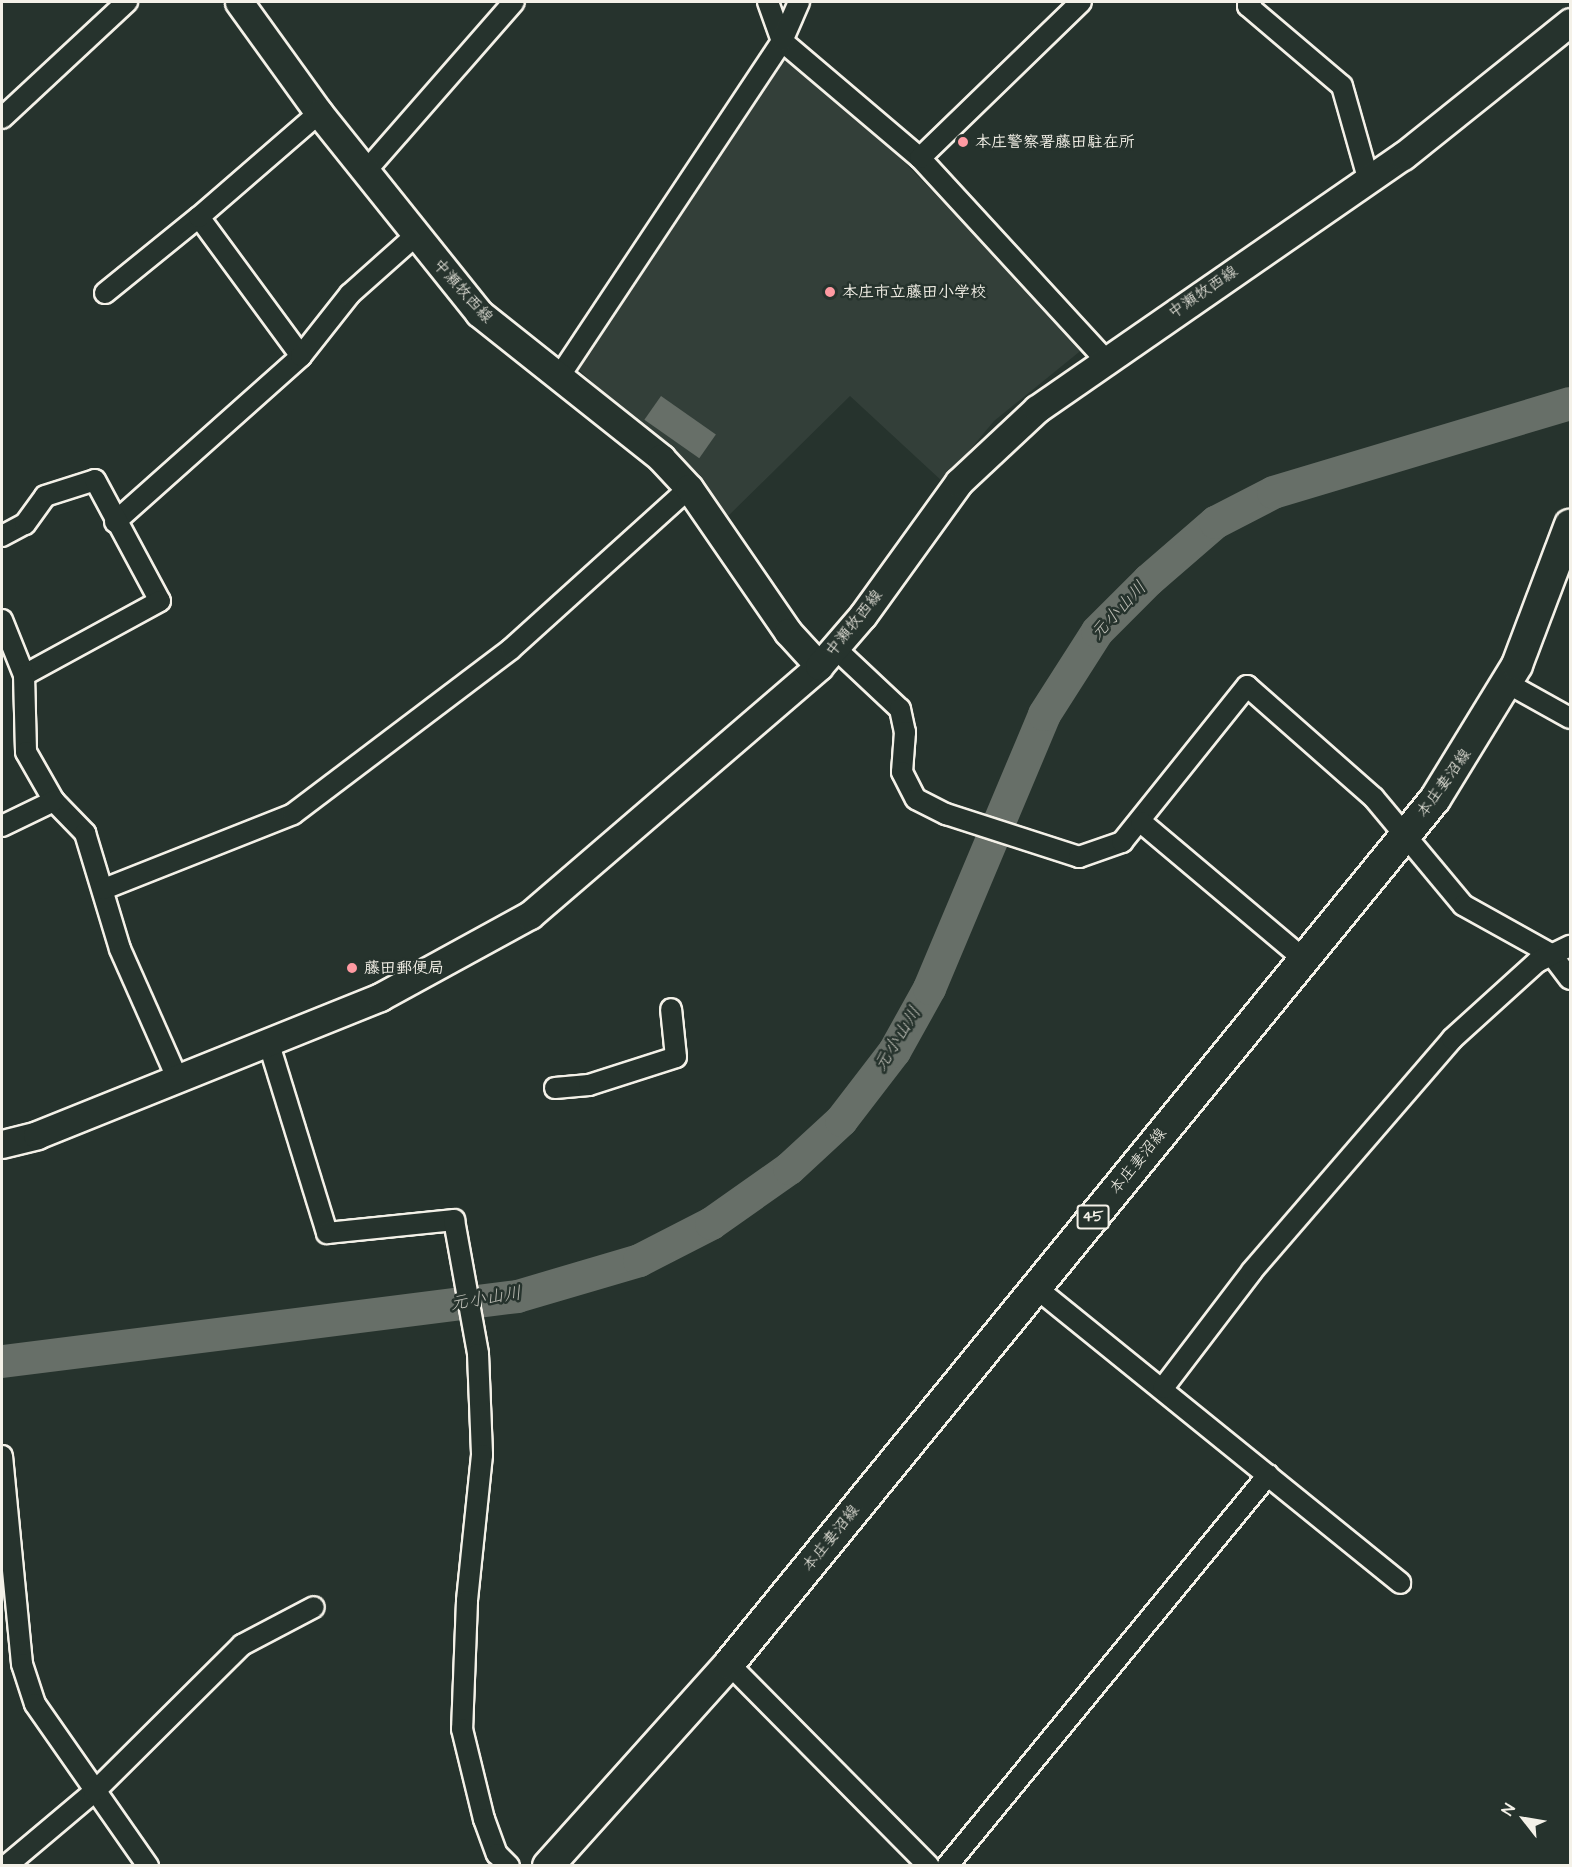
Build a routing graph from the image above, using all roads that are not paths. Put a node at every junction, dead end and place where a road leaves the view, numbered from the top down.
1 (127, 2) edge
2 (239, 2) edge
3 (768, 2) edge
4 (799, 2) edge
5 (1081, 2) edge
6 (1251, 2) edge
7 (510, 3) edge
8 (1570, 22) edge
9 (782, 41) junction
10 (319, 113) junction
11 (2, 118) edge
12 (920, 158) junction
13 (365, 172) junction
14 (1368, 178) junction
15 (199, 217) junction
16 (415, 236) junction
17 (105, 293) dead end
18 (301, 356) junction
19 (1105, 358) junction
20 (559, 377) junction
21 (689, 488) junction
22 (115, 522) junction
23 (1570, 525) edge
24 (2, 536) edge
25 (2, 620) edge
26 (827, 657) junction
27 (24, 675) junction
28 (1507, 683) junction
29 (1570, 718) edge
30 (54, 801) junction
31 (1141, 822) junction
32 (2, 826) edge
33 (1406, 835) junction
34 (104, 889) junction
35 (1570, 946) edge
36 (1551, 954) junction
37 (1305, 960) junction
38 (1570, 979) edge
39 (671, 1009) dead end
40 (268, 1041) junction
41 (178, 1080) junction
42 (555, 1088) dead end
43 (2, 1144) edge
44 (1035, 1287) junction
45 (1164, 1388) junction
46 (2, 1456) edge
47 (1268, 1475) junction
48 (1400, 1583) dead end
49 (314, 1606) dead end
50 (729, 1664) junction
51 (94, 1792) junction
52 (6, 1866) edge
53 (148, 1866) edge
54 (509, 1866) edge
55 (548, 1866) edge
56 (929, 1866) edge
57 (947, 1866) edge

1 - 11 street
2 - 10 main road, 中瀬牧西線
3 - 9 street
4 - 9 street
5 - 12 street
6 - 14 street
7 - 13 street
8 - 14 main road, 中瀬牧西線
9 - 12 street
9 - 20 street
10 - 13 main road, 中瀬牧西線
10 - 15 street
12 - 19 street
13 - 16 main road, 中瀬牧西線
14 - 19 main road, 中瀬牧西線
15 - 17 street
15 - 18 street
16 - 18 street
16 - 20 main road, 中瀬牧西線
18 - 22 street
19 - 26 main road, 中瀬牧西線
20 - 21 main road, 中瀬牧西線
21 - 26 main road, 中瀬牧西線
21 - 34 street
22 - 24 street
22 - 27 street
23 - 28 main road, 本庄妻沼線 / 45
25 - 27 street
26 - 31 street
26 - 40 main road
27 - 30 street
28 - 29 street
28 - 33 main road, 本庄妻沼線 / 45
30 - 32 street
30 - 34 street
31 - 33 street
31 - 37 street
33 - 36 street
33 - 37 main road, 本庄妻沼線 / 45
34 - 41 street
35 - 36 street
36 - 38 street
36 - 45 street
37 - 44 main road, 本庄妻沼線 / 45
39 - 42 street
40 - 41 main road
40 - 54 street
41 - 43 main road
44 - 45 street
44 - 50 main road, 本庄妻沼線 / 45
45 - 47 street
46 - 51 street
47 - 48 street
47 - 57 street
49 - 51 street
50 - 55 main road, 本庄妻沼線 / 45
50 - 56 street
51 - 52 street
51 - 53 street

